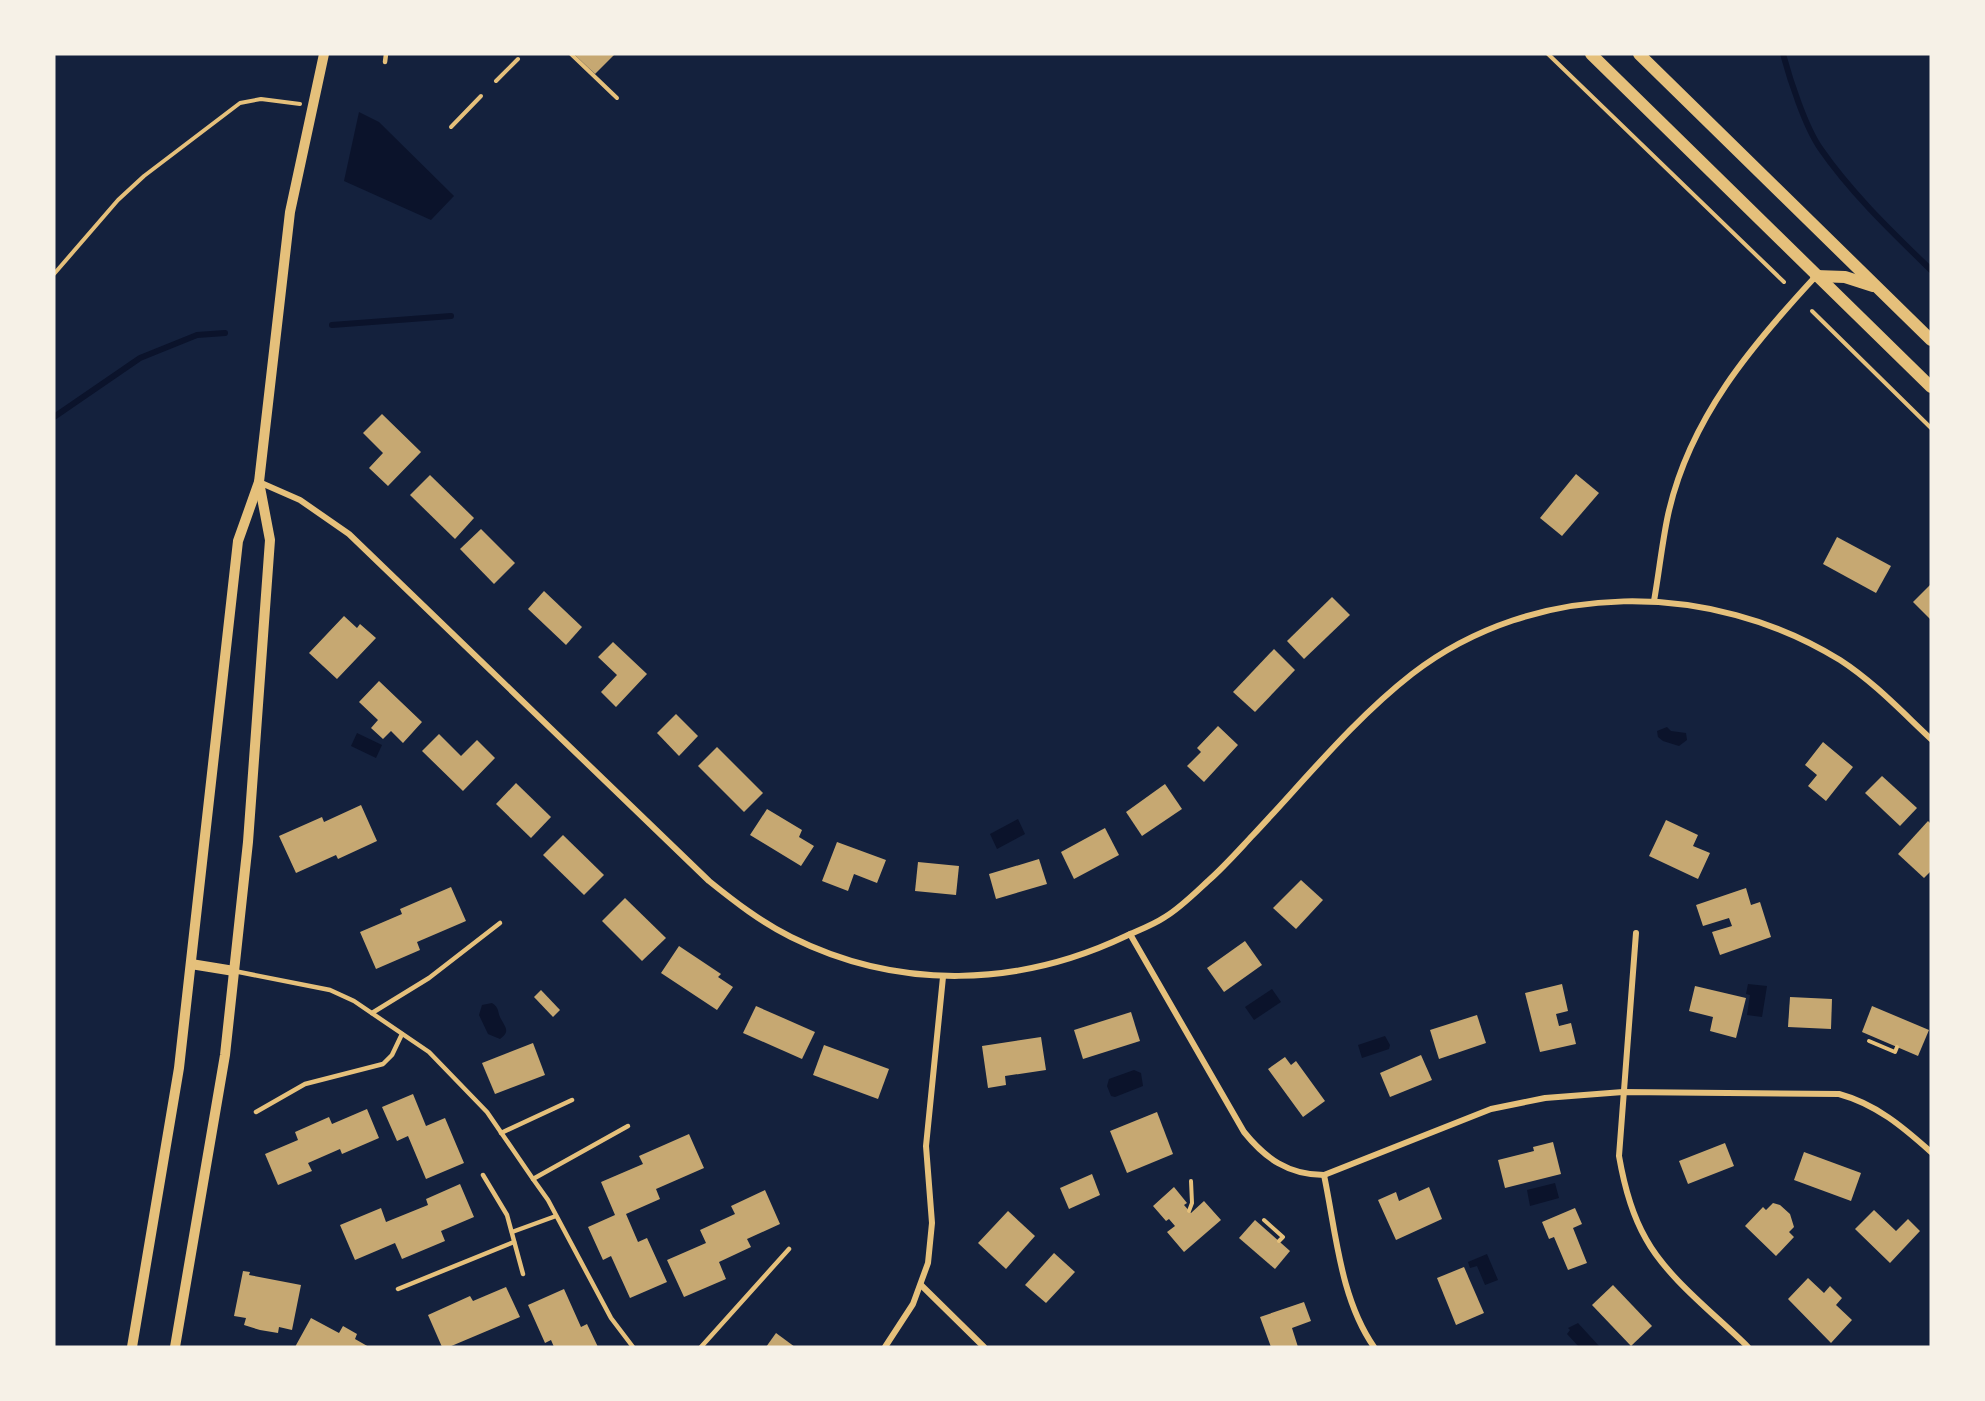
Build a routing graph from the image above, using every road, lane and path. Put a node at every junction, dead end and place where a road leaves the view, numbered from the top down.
1 (324, 54) edge
2 (386, 54) edge
3 (571, 54) edge
4 (1548, 54) edge
5 (1591, 54) edge
6 (1639, 54) edge
7 (518, 59) dead end
8 (385, 62) dead end
9 (496, 81) dead end
10 (481, 96) dead end
11 (617, 98) dead end
12 (312, 106) junction
13 (451, 127) dead end
14 (54, 274) edge
15 (1816, 276) junction
16 (1784, 282) dead end
17 (1877, 287) junction
18 (1812, 311) dead end
19 (1931, 340) edge
20 (1931, 387) edge
21 (1931, 428) edge
22 (259, 482) junction
23 (1654, 601) junction
24 (1931, 739) edge
25 (500, 923) dead end
26 (1636, 933) dead end
27 (1130, 934) junction
28 (191, 964) junction
29 (234, 971) junction
30 (943, 976) junction
31 (372, 1013) junction
32 (402, 1034) junction
33 (1869, 1041) dead end
34 (1897, 1047) dead end
35 (1623, 1092) junction
36 (572, 1100) dead end
37 (256, 1112) dead end
38 (628, 1126) dead end
39 (501, 1133) junction
40 (1931, 1152) edge
41 (483, 1175) dead end
42 (1324, 1175) junction
43 (533, 1179) junction
44 (1191, 1181) dead end
45 (1189, 1211) dead end
46 (556, 1216) junction
47 (1264, 1220) dead end
48 (512, 1232) junction
49 (1279, 1241) dead end
50 (514, 1242) junction
51 (789, 1249) dead end
52 (523, 1274) dead end
53 (921, 1285) junction
54 (398, 1289) dead end
55 (132, 1347) edge
56 (175, 1347) edge
57 (633, 1347) edge
58 (701, 1347) edge
59 (885, 1347) edge
60 (984, 1347) edge
61 (1374, 1347) edge
62 (1748, 1347) edge

1 - 12 street
2 - 8 lane
3 - 11 path
4 - 16 path
5 - 15 main road
6 - 17 main road
7 - 9 path
10 - 13 path
12 - 14 path
12 - 22 street
15 - 17 main road
15 - 20 main road
15 - 23 street
17 - 19 main road
18 - 21 path
22 - 28 street
22 - 29 street
22 - 30 street
23 - 24 street
23 - 27 street
25 - 31 lane
26 - 35 street
27 - 30 street
27 - 42 street
28 - 29 street
28 - 55 street
29 - 31 lane
29 - 56 street
30 - 53 street
31 - 32 lane
32 - 37 lane
32 - 39 lane
33 - 34 path
35 - 40 street
35 - 42 street
35 - 62 street
36 - 39 lane
38 - 43 lane
39 - 43 lane
41 - 48 lane
42 - 61 street
43 - 46 lane
44 - 45 path
46 - 48 lane
46 - 57 lane
47 - 49 path
48 - 50 lane
50 - 52 lane
50 - 54 lane
51 - 58 lane
53 - 59 street
53 - 60 street

